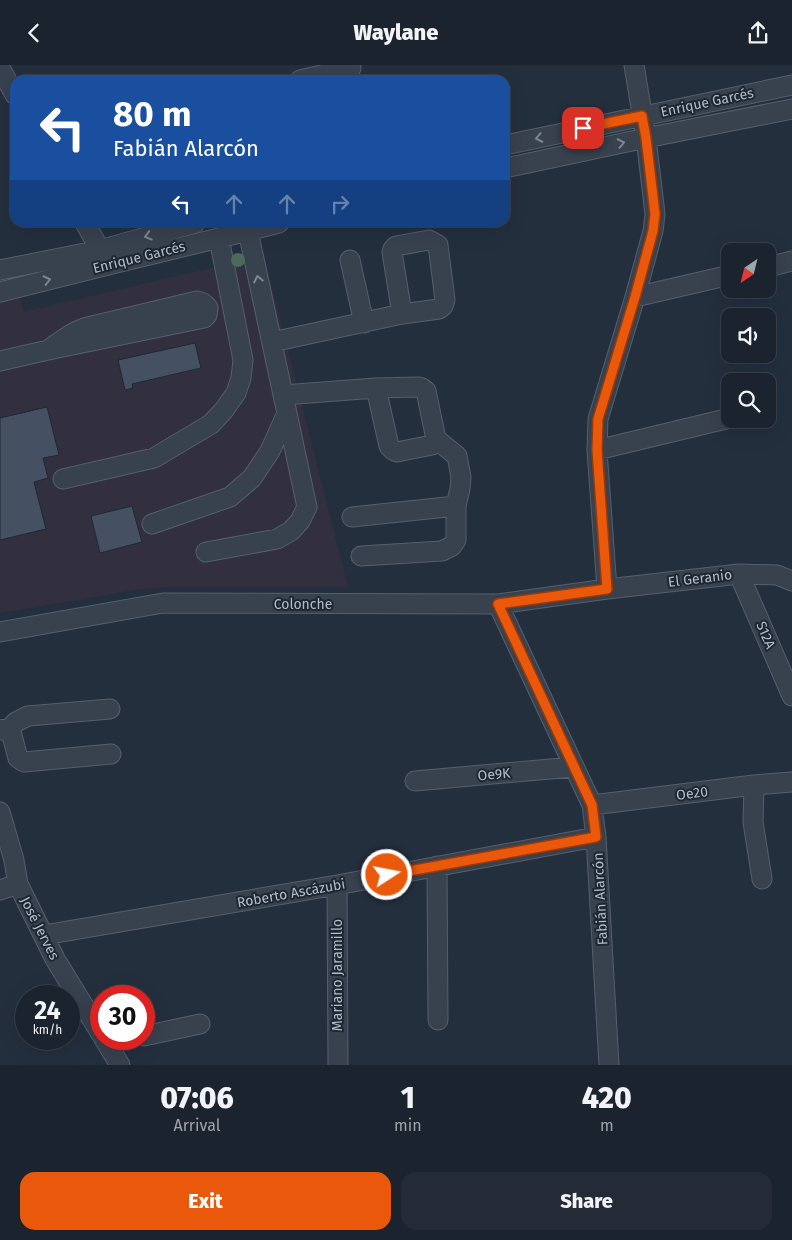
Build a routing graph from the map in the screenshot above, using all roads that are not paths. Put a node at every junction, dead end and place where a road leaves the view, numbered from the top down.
1 (634, 65) edge
2 (0, 68) edge
3 (351, 71) edge
4 (328, 75) edge
5 (792, 85) edge
6 (10, 86) edge
7 (792, 109) edge
8 (642, 116) junction
9 (646, 138) junction
10 (510, 144) edge
11 (510, 167) edge
12 (87, 227) edge
13 (184, 227) edge
14 (264, 227) edge
15 (248, 231) junction
16 (219, 238) junction
17 (104, 257) junction
18 (350, 260) dead end
19 (792, 261) edge
20 (776, 265) edge
21 (0, 270) edge
22 (721, 277) edge
23 (0, 292) edge
24 (635, 297) junction
25 (402, 314) dead end
26 (364, 323) junction
27 (238, 332) junction
28 (270, 334) junction
29 (48, 350) junction
30 (0, 361) edge
31 (376, 388) junction
32 (285, 404) junction
33 (721, 420) edge
34 (436, 439) junction
35 (597, 450) junction
36 (63, 479) dead end
37 (456, 506) junction
38 (352, 517) dead end
39 (152, 524) dead end
40 (206, 552) dead end
41 (361, 556) dead end
42 (739, 574) junction
43 (792, 581) edge
44 (607, 589) junction
45 (498, 604) junction
46 (0, 632) edge
47 (792, 696) edge
48 (110, 709) dead end
49 (5, 729) edge
50 (111, 754) dead end
51 (574, 767) junction
52 (416, 781) dead end
53 (792, 782) edge
54 (754, 785) junction
55 (592, 805) junction
56 (0, 812) edge
57 (596, 837) junction
58 (438, 866) junction
59 (762, 879) dead end
60 (337, 885) junction
61 (9, 887) edge
62 (44, 935) junction
63 (90, 1016) edge
64 (438, 1020) dead end
65 (200, 1024) dead end
66 (155, 1034) edge
67 (111, 1050) edge
68 (120, 1065) edge
69 (338, 1065) edge
70 (609, 1065) edge

1 - 8 street
2 - 6 street
3 - 4 street
5 - 8 street, Enrique Garcés
7 - 9 street, Enrique Garcés
8 - 9 street
8 -> 10 street, Enrique Garcés
11 -> 9 street, Enrique Garcés
9 - 24 street
12 - 17 street
13 -> 17 street, Enrique Garcés
14 - 15 street, Enrique Garcés
15 - 16 street, Enrique Garcés
28 -> 15 street
16 - 17 street, Enrique Garcés
16 - 27 street
17 - 21 street, Enrique Garcés
23 -> 17 street, Enrique Garcés
18 - 26 street
19 - 20 street
22 - 24 street
24 - 35 street
25 - 26 street
26 - 28 street
27 - 28 street
27 - 36 street
28 - 32 street
29 - 29 street
29 - 30 street
31 - 32 street
31 - 34 street
31 - 34 street
32 - 39 street
32 - 40 street
33 - 35 street
34 - 37 street
35 - 44 street
37 - 38 street
37 - 41 street
42 - 43 street, El Geranio
42 - 44 street, El Geranio
42 - 47 street, S12A
44 - 45 street, Colonche
45 - 46 street, Colonche
45 - 51 street, Fabián Alarcón
48 - 49 street
49 - 50 street
51 - 52 street, Oe9K
51 - 55 street, Fabián Alarcón
53 - 54 street, Oe20
54 - 55 street, Oe20
54 - 59 street
55 - 57 street, Fabián Alarcón
56 - 61 street, José Jerves
57 - 58 street, Roberto Ascázubi
57 - 70 street, Fabián Alarcón
58 - 60 street, Roberto Ascázubi
58 - 64 street
60 - 62 street, Roberto Ascázubi
60 - 69 street, Mariano Jaramillo
61 - 62 street, José Jerves
62 - 63 street, José Jerves
65 - 66 street
67 - 68 street, José Jerves

